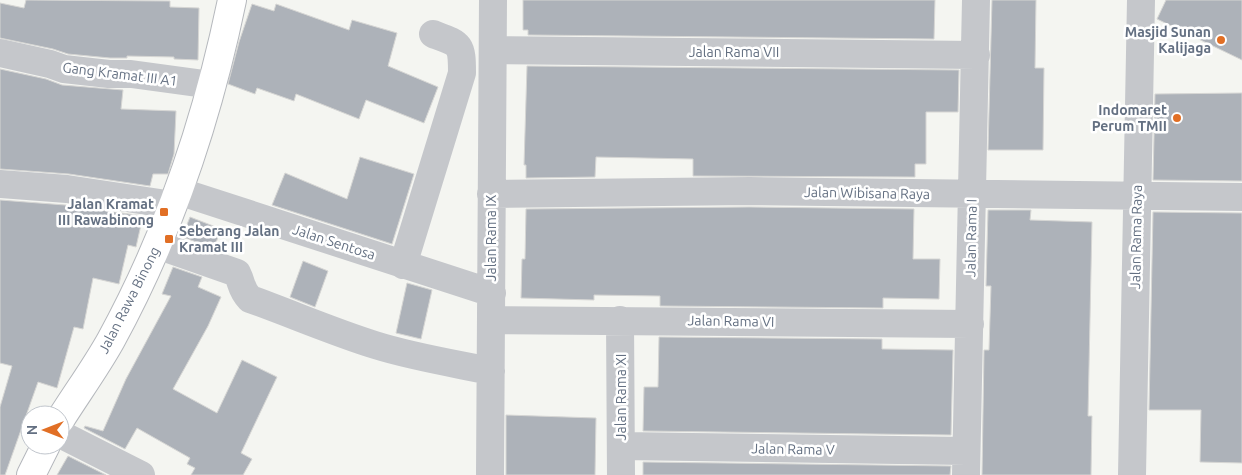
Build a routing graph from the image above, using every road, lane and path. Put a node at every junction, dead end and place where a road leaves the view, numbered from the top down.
1 (232, 0) edge
2 (493, 0) edge
3 (976, 0) edge
4 (1141, 0) edge
5 (433, 34) dead end
6 (493, 50) junction
7 (0, 53) edge
8 (976, 54) junction
9 (212, 86) junction
10 (0, 184) edge
11 (491, 194) junction
12 (972, 195) junction
13 (1136, 197) junction
14 (1242, 197) edge
15 (175, 198) junction
16 (157, 245) junction
17 (403, 265) junction
18 (491, 306) junction
19 (620, 320) junction
20 (970, 324) junction
21 (491, 371) junction
22 (70, 405) edge
23 (70, 439) edge
24 (621, 446) junction
25 (41, 455) edge
26 (966, 463) edge
27 (31, 475) edge
28 (141, 475) edge
29 (490, 475) edge
30 (621, 475) edge
31 (1132, 475) edge

1 - 9 main road, Jalan Rawa Binong
2 - 6 street, Jalan Rama IX
3 - 8 street, Jalan Rama I
4 - 13 street, Jalan Rama Raya
5 - 17 street
6 - 8 street, Jalan Rama VII
6 - 11 street, Jalan Rama IX
7 - 9 street, Gang Kramat III A1
8 - 12 street, Jalan Rama I
9 - 15 main road, Jalan Rawa Binong
10 - 15 street, Jalan Sentosa
11 - 12 street, Jalan Wibisana Raya
11 - 18 street, Jalan Rama IX
12 - 13 street, Jalan Wibisana Raya
12 - 20 street, Jalan Rama I
13 - 14 street, Jalan Wibisana Raya
13 - 31 street, Jalan Rama Raya
15 - 16 main road, Jalan Rawa Binong
15 - 17 street, Jalan Sentosa
16 - 21 street
16 - 22 main road, Jalan Rawa Binong
17 - 18 street, Jalan Sentosa
18 - 19 street, Jalan Rama VI
18 - 21 street, Jalan Rama IX
19 - 20 street, Jalan Rama VI
19 - 24 street, Jalan Rama XI
20 - 26 street, Jalan Rama I
21 - 29 street, Jalan Rama IX
23 - 28 street
24 - 26 street, Jalan Rama V
24 - 30 street, Jalan Rama XI
25 - 27 main road

